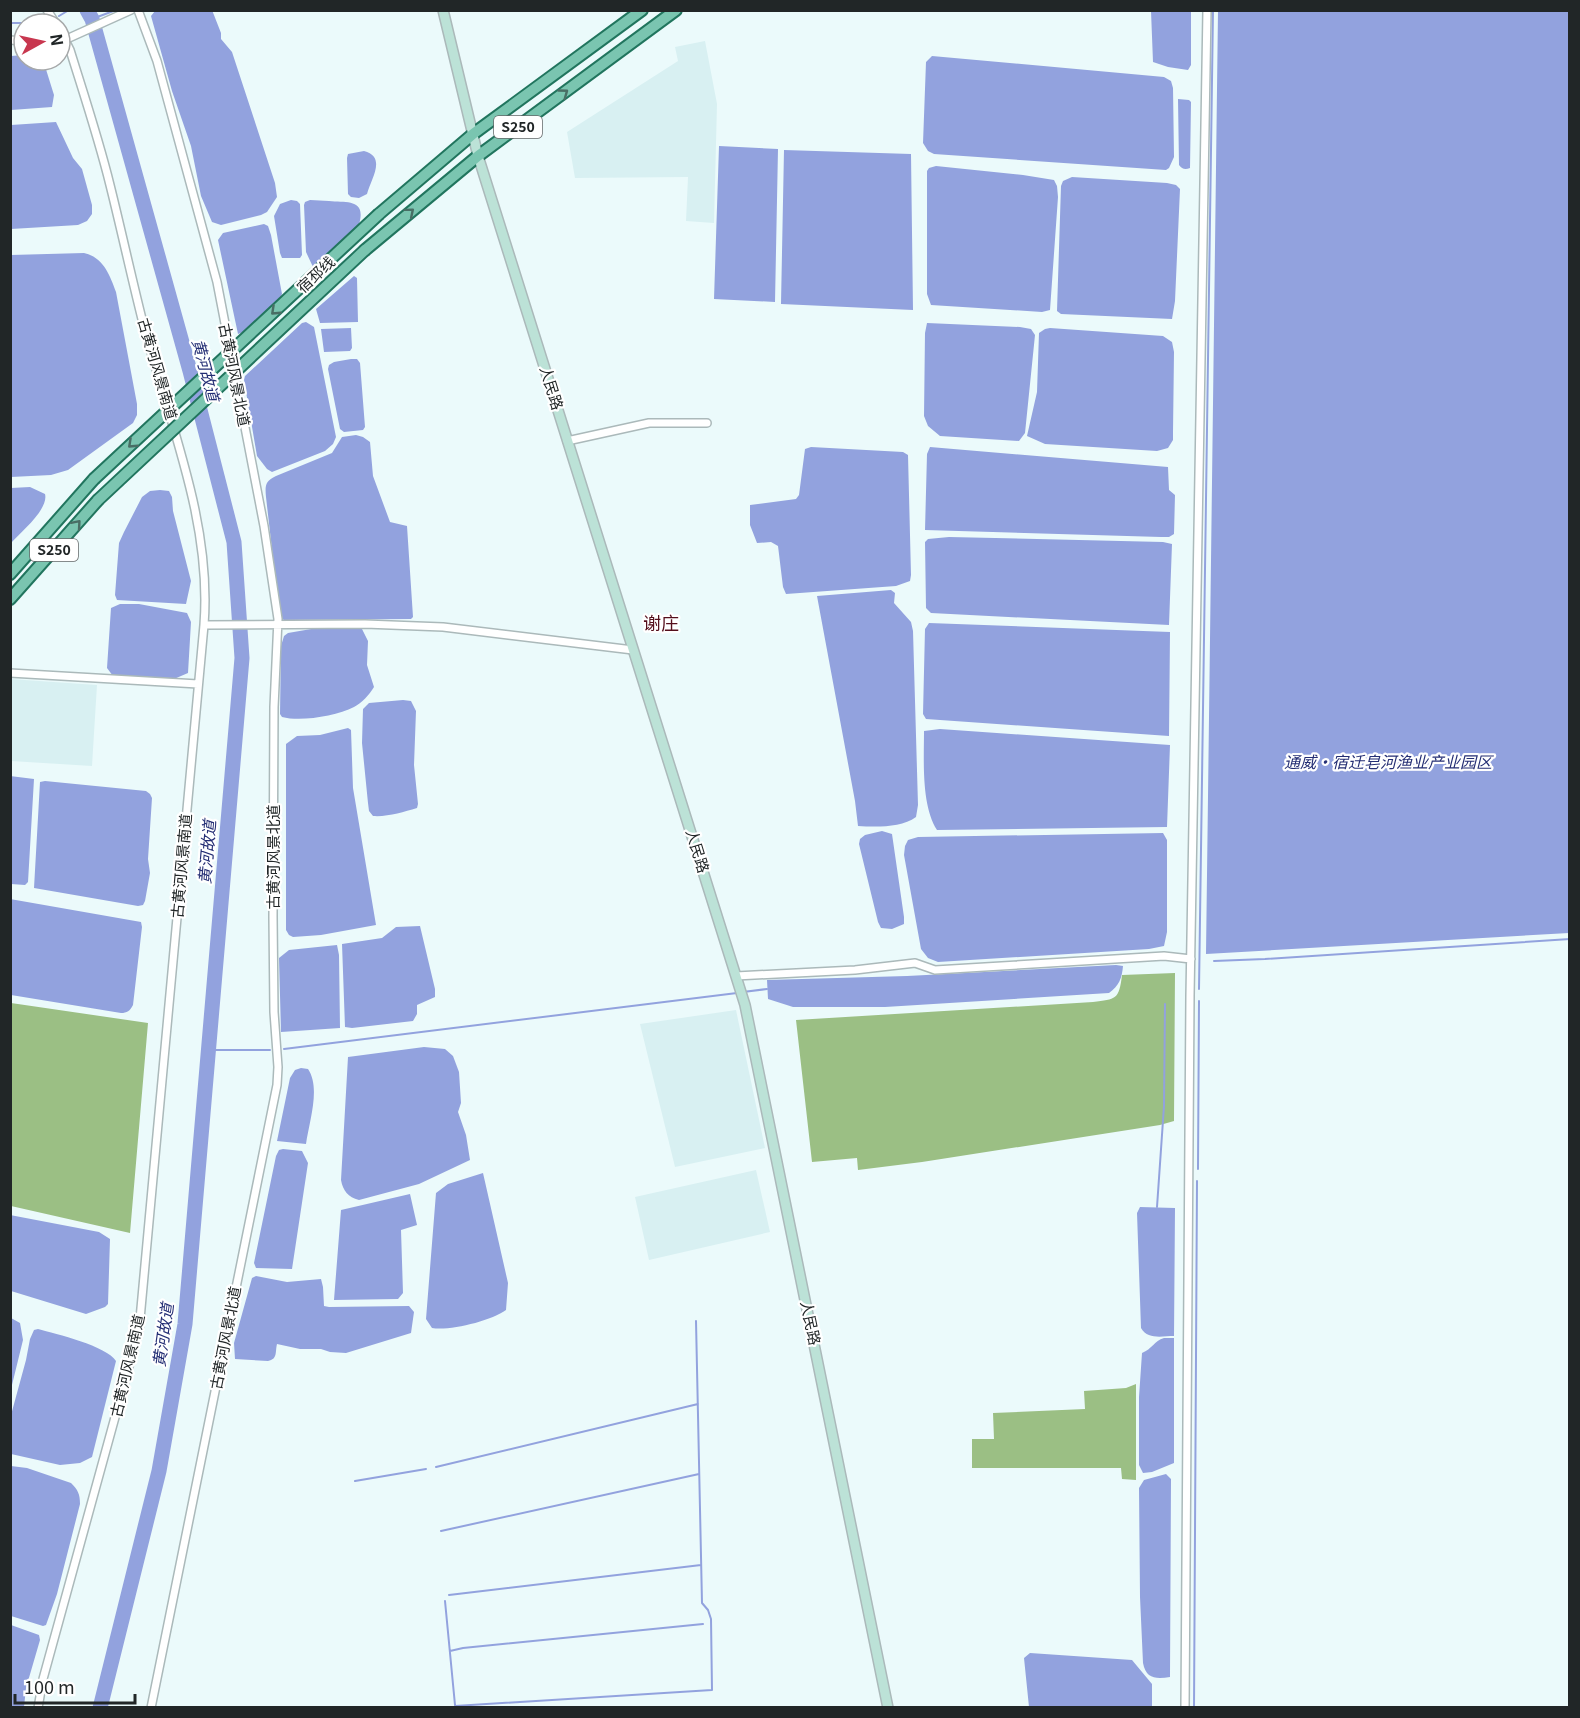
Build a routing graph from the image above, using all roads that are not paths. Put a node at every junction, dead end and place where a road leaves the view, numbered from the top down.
1 (131, 10) edge
2 (138, 10) edge
3 (443, 10) edge
4 (642, 10) edge
5 (676, 10) edge
6 (1207, 10) edge
7 (72, 36) edge
8 (72, 59) edge
9 (473, 134) junction
10 (478, 156) junction
11 (707, 423) dead end
12 (567, 441) junction
13 (10, 574) edge
14 (10, 599) edge
15 (207, 625) junction
16 (274, 625) junction
17 (633, 650) junction
18 (10, 673) edge
19 (198, 684) junction
20 (1191, 959) junction
21 (736, 976) junction
22 (38, 1707) edge
23 (151, 1707) edge
24 (888, 1707) edge
25 (1185, 1707) edge

1 - 7 street
2 - 16 street, 古黄河风景北道
3 - 9 street, 人民路
4 - 9 main road, 宿邳线 / S250
10 -> 5 main road, 宿邳线 / S250
6 - 20 street
8 - 15 street, 古黄河风景南道
9 - 10 street, 人民路
9 -> 13 main road, 宿邳线 / S250, bridge
10 - 12 street, 人民路
14 -> 10 main road, 宿邳线 / S250, bridge
11 - 12 street
12 - 17 street, 人民路
15 - 16 street
15 - 19 street, 古黄河风景南道
16 - 17 street
16 - 23 street, 古黄河风景北道
17 - 21 street, 人民路
18 - 19 street
19 - 22 street, 古黄河风景南道
20 - 21 street
20 - 25 street
21 - 24 street, 人民路

